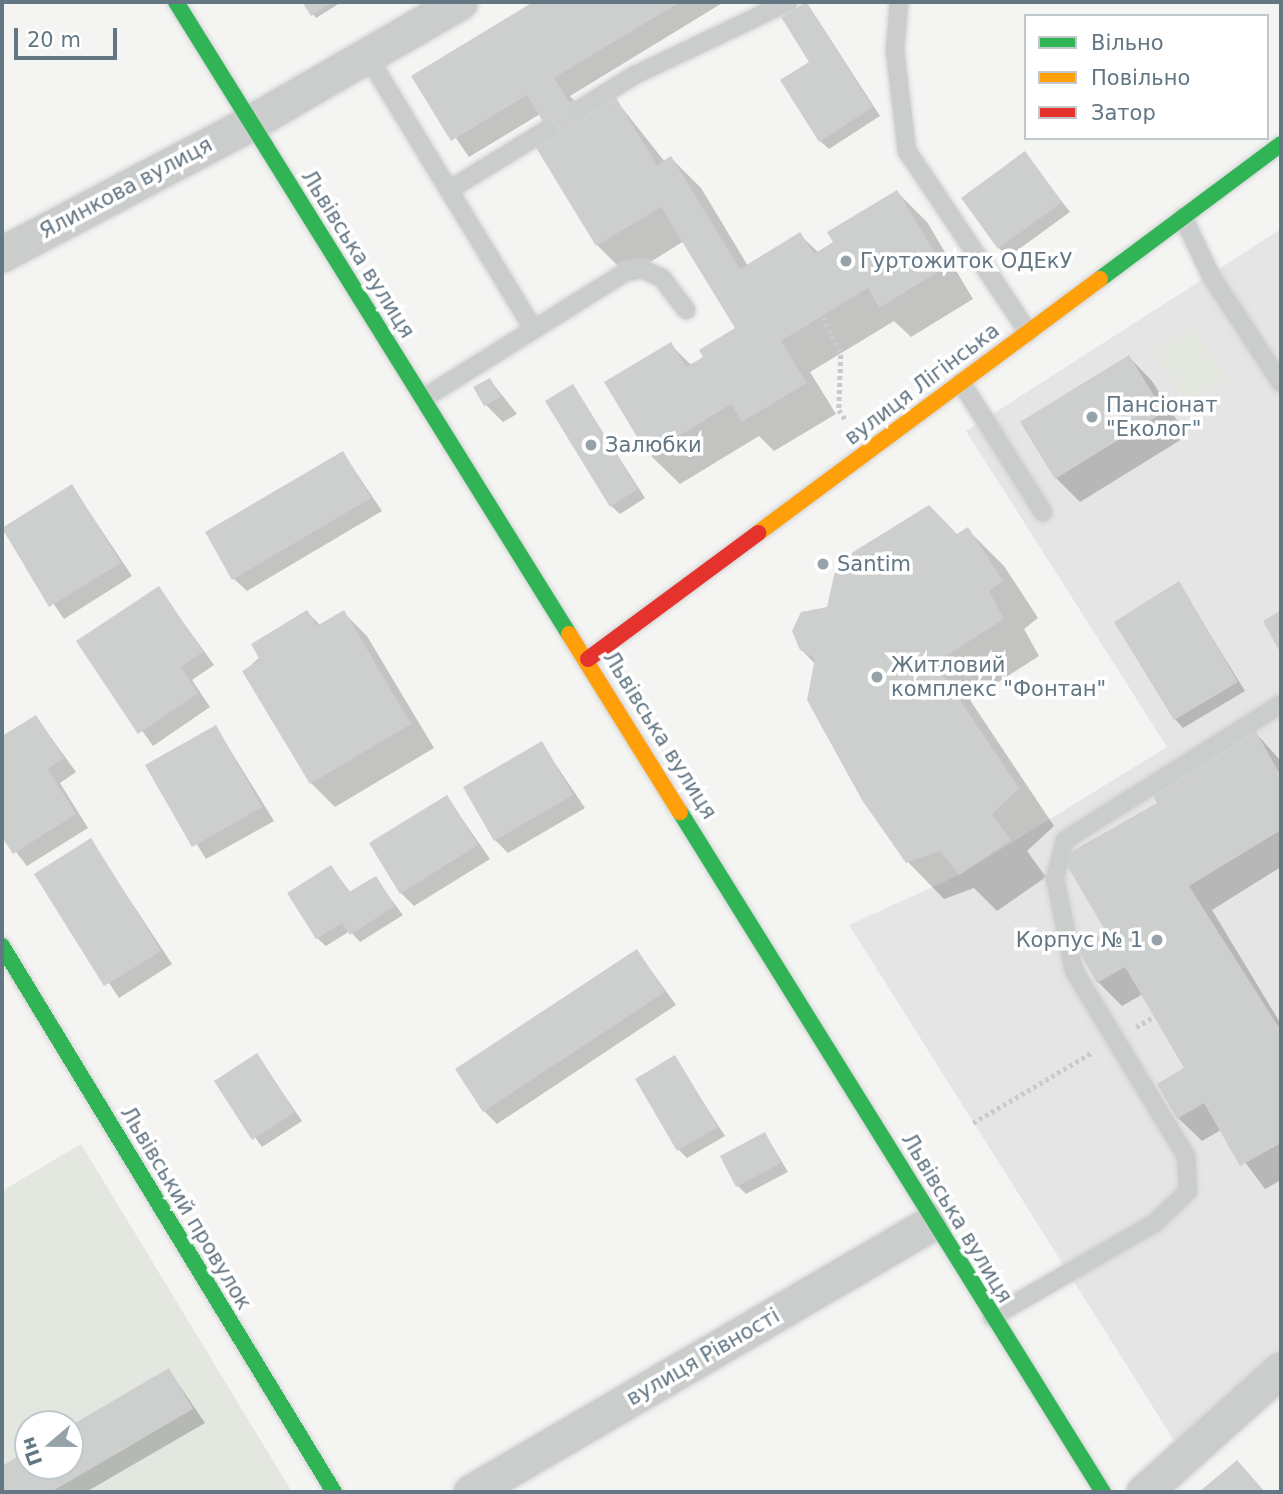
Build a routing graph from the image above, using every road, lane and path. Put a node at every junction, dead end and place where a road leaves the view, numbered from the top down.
1 (176, 2) edge
2 (460, 2) edge
3 (788, 2) edge
4 (900, 2) edge
5 (368, 57) junction
6 (575, 112) dead end
7 (250, 123) junction
8 (548, 129) dead end
9 (1281, 144) edge
10 (449, 190) junction
11 (1183, 217) junction
12 (2, 254) edge
13 (686, 310) dead end
14 (823, 317) dead end
15 (532, 327) junction
16 (1028, 332) junction
17 (961, 382) junction
18 (1281, 383) edge
19 (424, 398) junction
20 (867, 452) junction
21 (1043, 512) dead end
22 (588, 659) junction
23 (1281, 704) edge
24 (2, 946) edge
25 (1155, 1016) dead end
26 (1115, 1039) junction
27 (973, 1123) dead end
28 (935, 1221) junction
29 (992, 1317) junction
30 (1281, 1369) edge
31 (334, 1492) edge
32 (471, 1492) edge
33 (1103, 1492) edge
34 (1144, 1492) edge

1 - 7 main road, Львівська вулиця
2 - 5 street, Ялинкова вулиця
3 - 6 lane
4 - 16 lane
5 - 7 street, Ялинкова вулиця
5 - 10 lane
7 - 12 street, Ялинкова вулиця
7 - 19 main road, Львівська вулиця
8 - 10 lane
9 - 11 main road, вулиця Лігінська
10 - 15 lane
11 - 16 main road, вулиця Лігінська
11 - 18 lane
13 - 15 lane
14 - 20 path
15 - 19 lane
16 - 17 main road, вулиця Лігінська
17 - 20 main road, вулиця Лігінська
17 - 21 lane
19 - 22 main road, Львівська вулиця
20 - 22 main road, вулиця Лігінська
22 - 28 main road, Львівська вулиця
23 - 26 lane
24 - 31 main road, Львівський провулок
25 - 26 path
26 - 27 path
26 - 29 lane
28 - 29 main road, Львівська вулиця
28 - 32 street, вулиця Рівності
29 - 33 main road, Львівська вулиця
30 - 34 street

